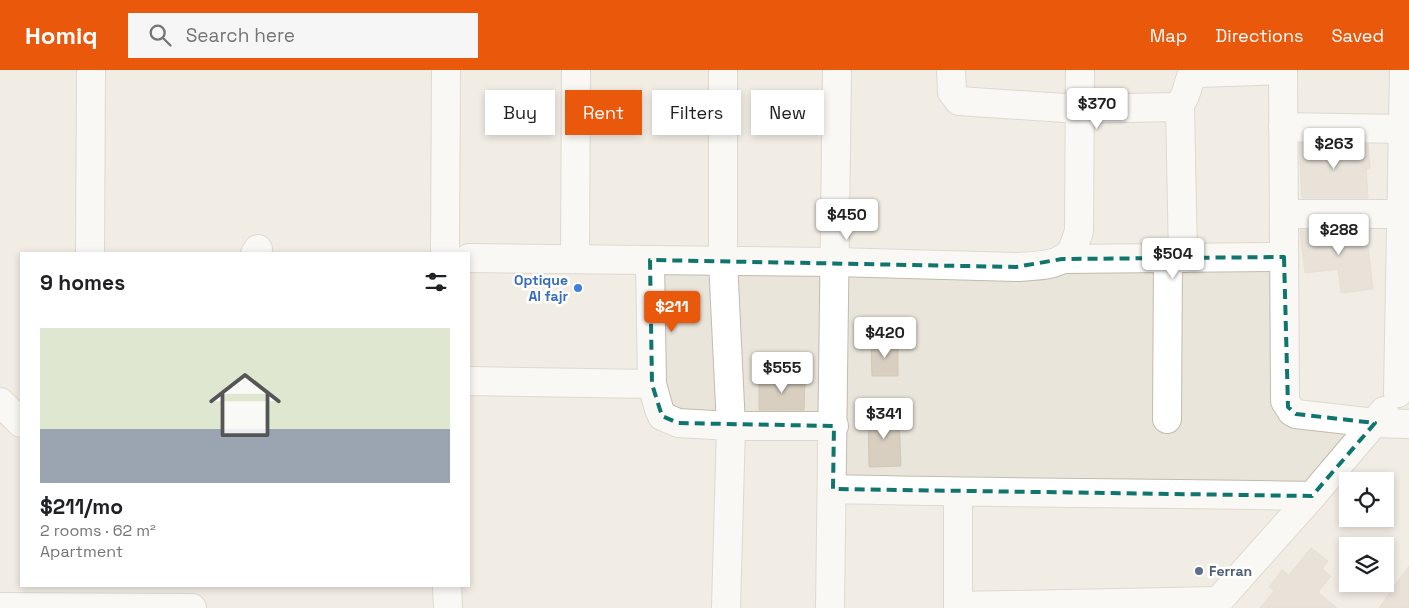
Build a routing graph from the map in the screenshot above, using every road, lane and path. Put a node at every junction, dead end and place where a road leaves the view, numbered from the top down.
1 (91, 70) edge
2 (446, 70) edge
3 (576, 70) edge
4 (722, 70) edge
5 (837, 70) edge
6 (951, 70) edge
7 (1080, 70) edge
8 (1283, 70) edge
9 (1404, 70) edge
10 (1180, 105) junction
11 (1079, 109) junction
12 (1283, 128) junction
13 (1402, 129) junction
14 (1284, 214) junction
15 (1401, 214) junction
16 (90, 252) edge
17 (445, 252) edge
18 (1284, 257) junction
19 (470, 258) edge
20 (1176, 258) junction
21 (575, 259) junction
22 (650, 260) junction
23 (1062, 260) junction
24 (723, 261) junction
25 (835, 262) junction
26 (470, 381) edge
27 (652, 384) junction
28 (1403, 386) edge
29 (0, 402) edge
30 (1167, 419) dead end
31 (20, 422) edge
32 (1375, 423) junction
33 (1409, 424) edge
34 (731, 426) junction
35 (834, 426) junction
36 (833, 489) junction
37 (958, 492) junction
38 (1312, 496) junction
39 (447, 587) edge
40 (83, 596) edge
41 (1215, 604) edge
42 (0, 607) edge
43 (958, 607) edge
44 (192, 608) edge
45 (448, 608) edge
46 (726, 608) edge
47 (830, 608) edge

1 - 16 street
2 - 17 street
3 - 21 street
4 - 24 street
5 - 25 street
6 - 11 street
7 - 11 street
8 - 10 street
8 - 12 street
9 - 13 street
10 - 11 street
10 - 20 street
11 - 23 street
12 - 13 street
12 - 14 street
13 - 15 street
14 - 15 street
14 - 18 street
15 - 28 street
18 - 20 street
18 - 32 street
19 - 21 street
20 - 23 street
20 - 30 street
21 - 22 street
22 - 24 street
22 - 27 street
23 - 25 street
24 - 25 street
24 - 34 street
25 - 35 street
26 - 27 street
27 - 34 street
28 - 32 street
29 - 31 street
32 - 33 street
32 - 38 street
34 - 35 street
34 - 46 street
35 - 36 street
36 - 37 street
36 - 47 street
37 - 38 street
37 - 43 street
38 - 41 street
39 - 45 street
40 - 42 street
40 - 44 street
41 - 43 street

